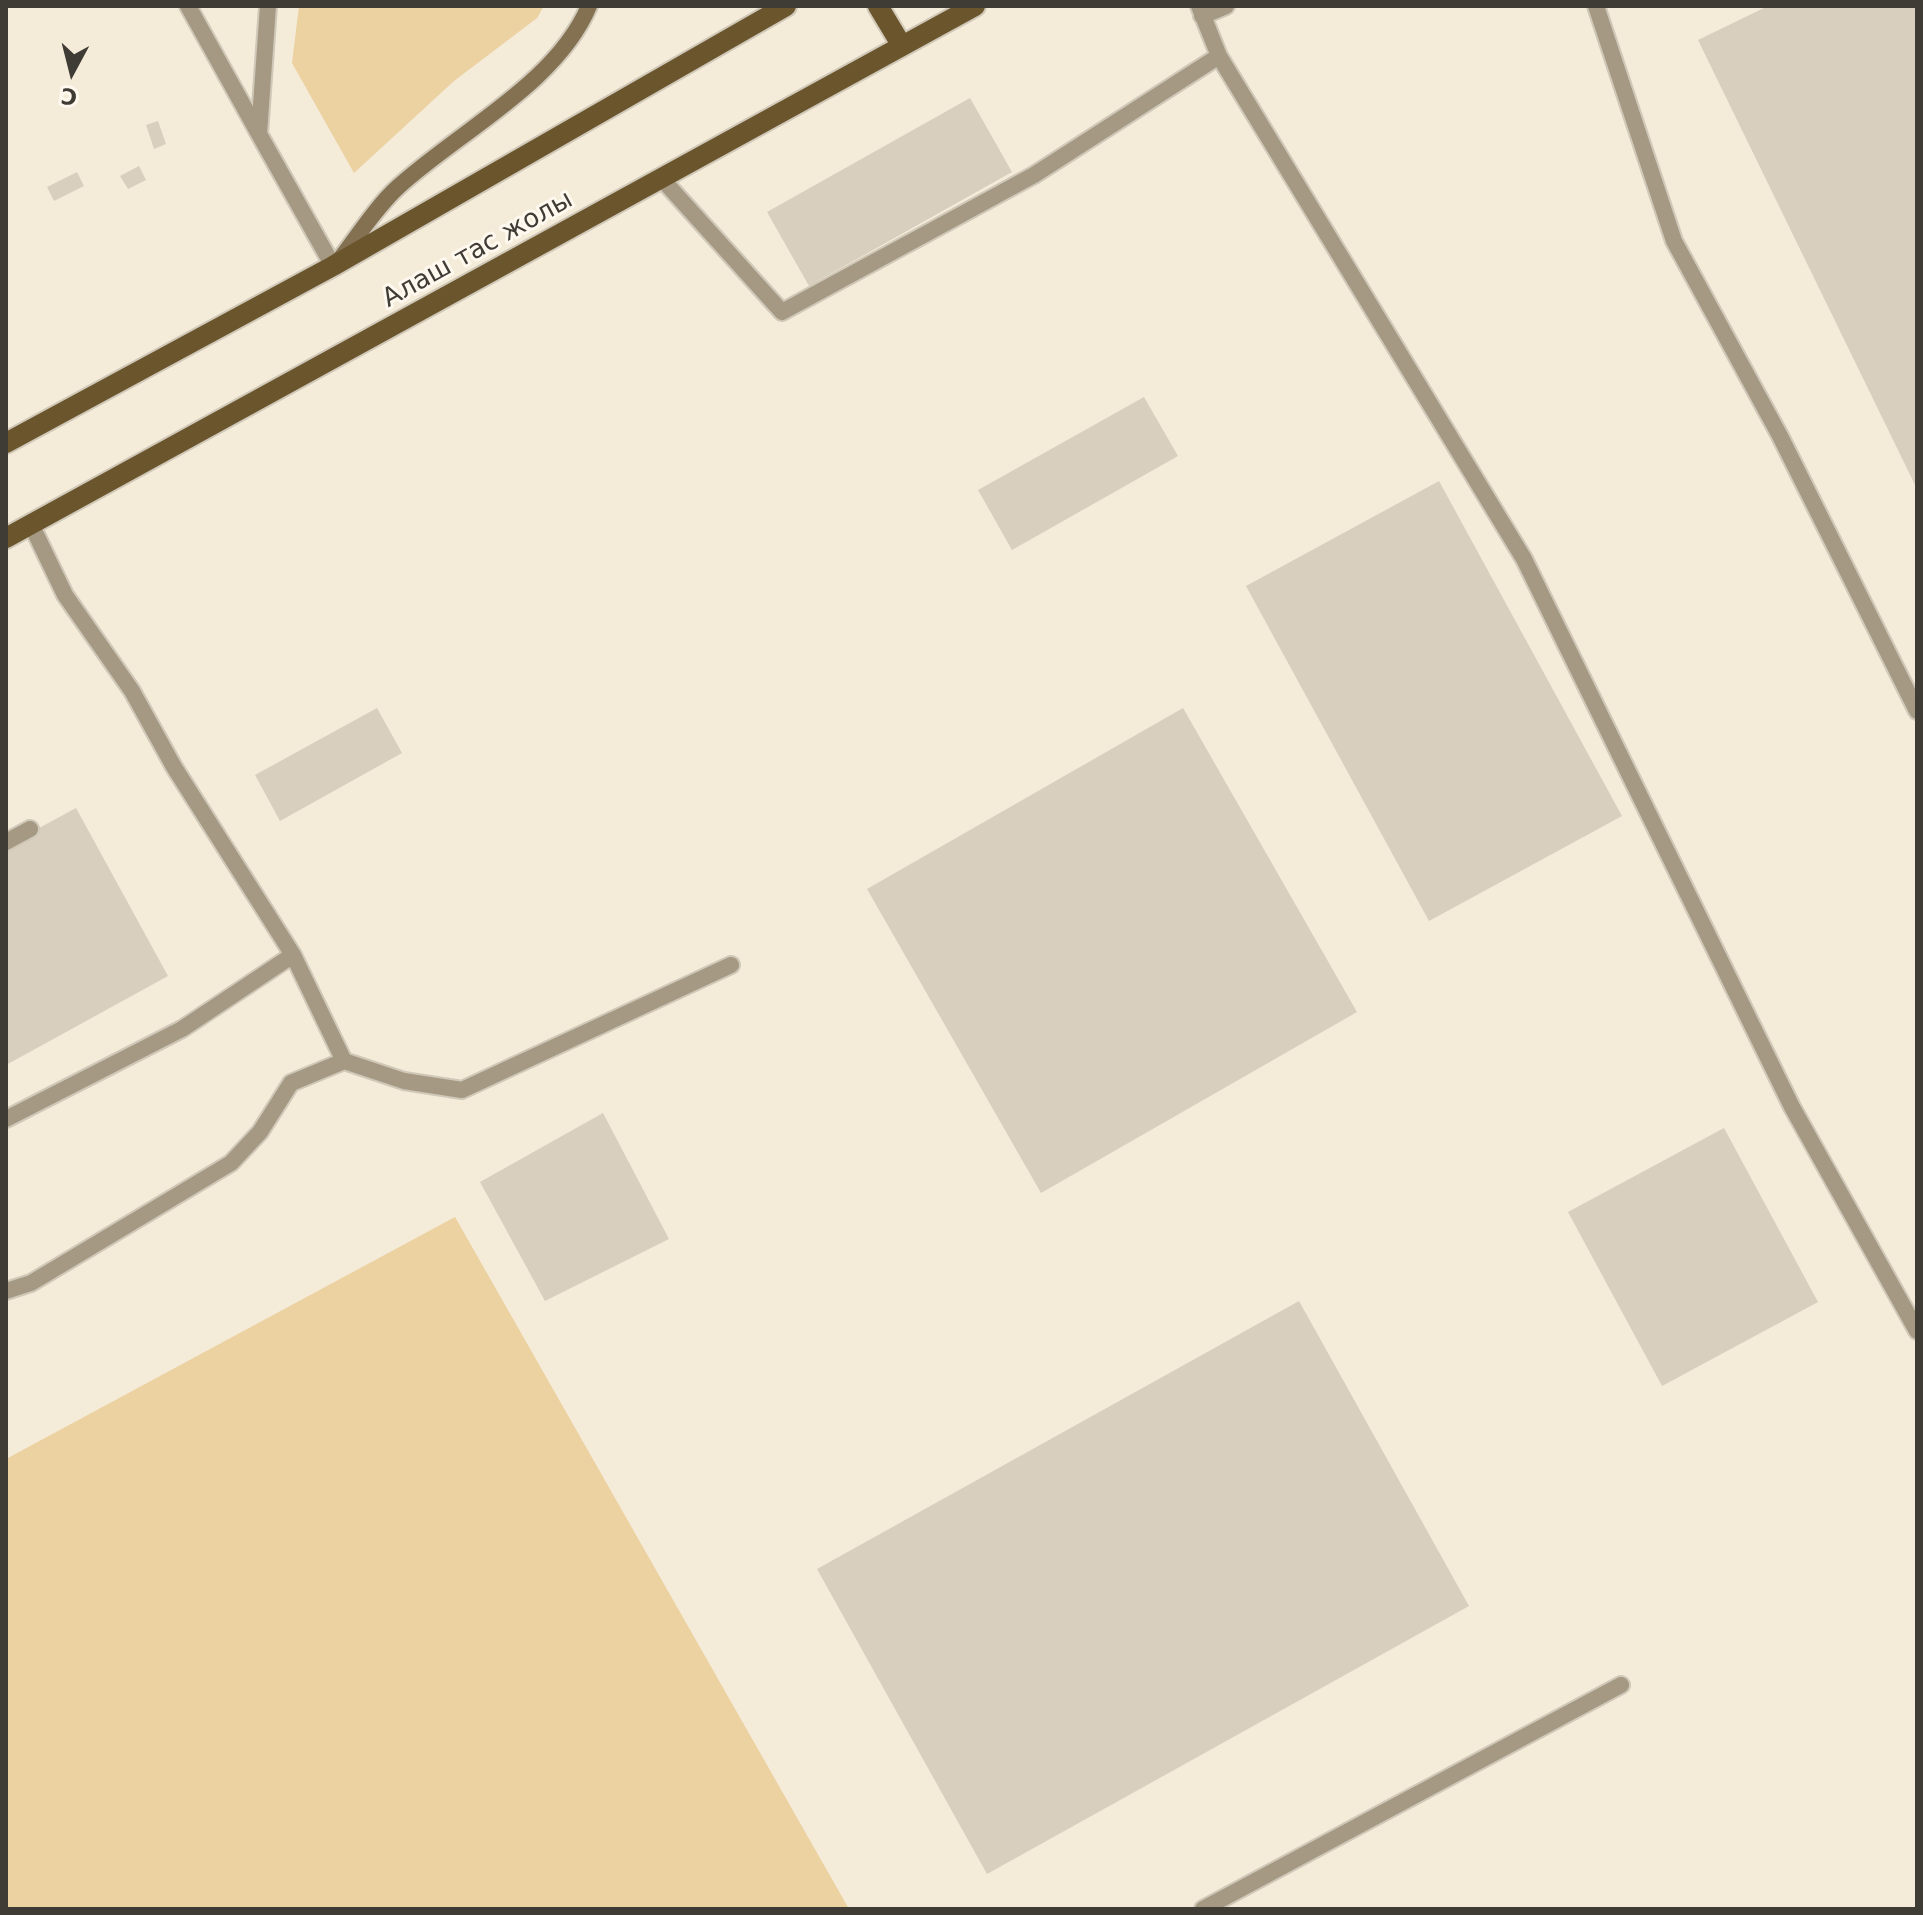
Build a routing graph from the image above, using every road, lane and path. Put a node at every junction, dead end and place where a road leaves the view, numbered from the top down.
1 (188, 6) edge
2 (268, 6) edge
3 (589, 6) edge
4 (786, 6) edge
5 (878, 6) edge
6 (975, 6) edge
7 (1226, 6) edge
8 (1596, 6) edge
9 (1200, 11) edge
10 (902, 46) junction
11 (1219, 56) junction
12 (259, 134) junction
13 (662, 179) junction
14 (335, 264) junction
15 (6, 443) edge
16 (31, 524) junction
17 (6, 538) edge
18 (1911, 678) edge
19 (1917, 711) edge
20 (30, 829) dead end
21 (6, 842) edge
22 (293, 955) junction
23 (731, 965) dead end
24 (344, 1061) junction
25 (6, 1119) edge
26 (6, 1291) edge
27 (1917, 1331) edge
28 (1621, 1685) dead end
29 (1203, 1909) edge

1 - 12 lane
2 - 12 lane
3 - 14 main road
4 - 14 main road
5 - 10 main road
6 - 10 main road, Алаш тас жолы
7 - 9 lane
8 - 18 lane
9 - 11 lane
10 - 13 main road, Алаш тас жолы
11 - 13 lane
11 - 27 lane
12 - 14 lane
13 - 16 main road, Алаш тас жолы
14 - 15 main road
16 - 17 main road, Алаш тас жолы
16 - 22 lane
18 - 19 lane
20 - 21 lane
22 - 24 lane
22 - 25 lane
23 - 24 lane
24 - 26 lane
28 - 29 lane

